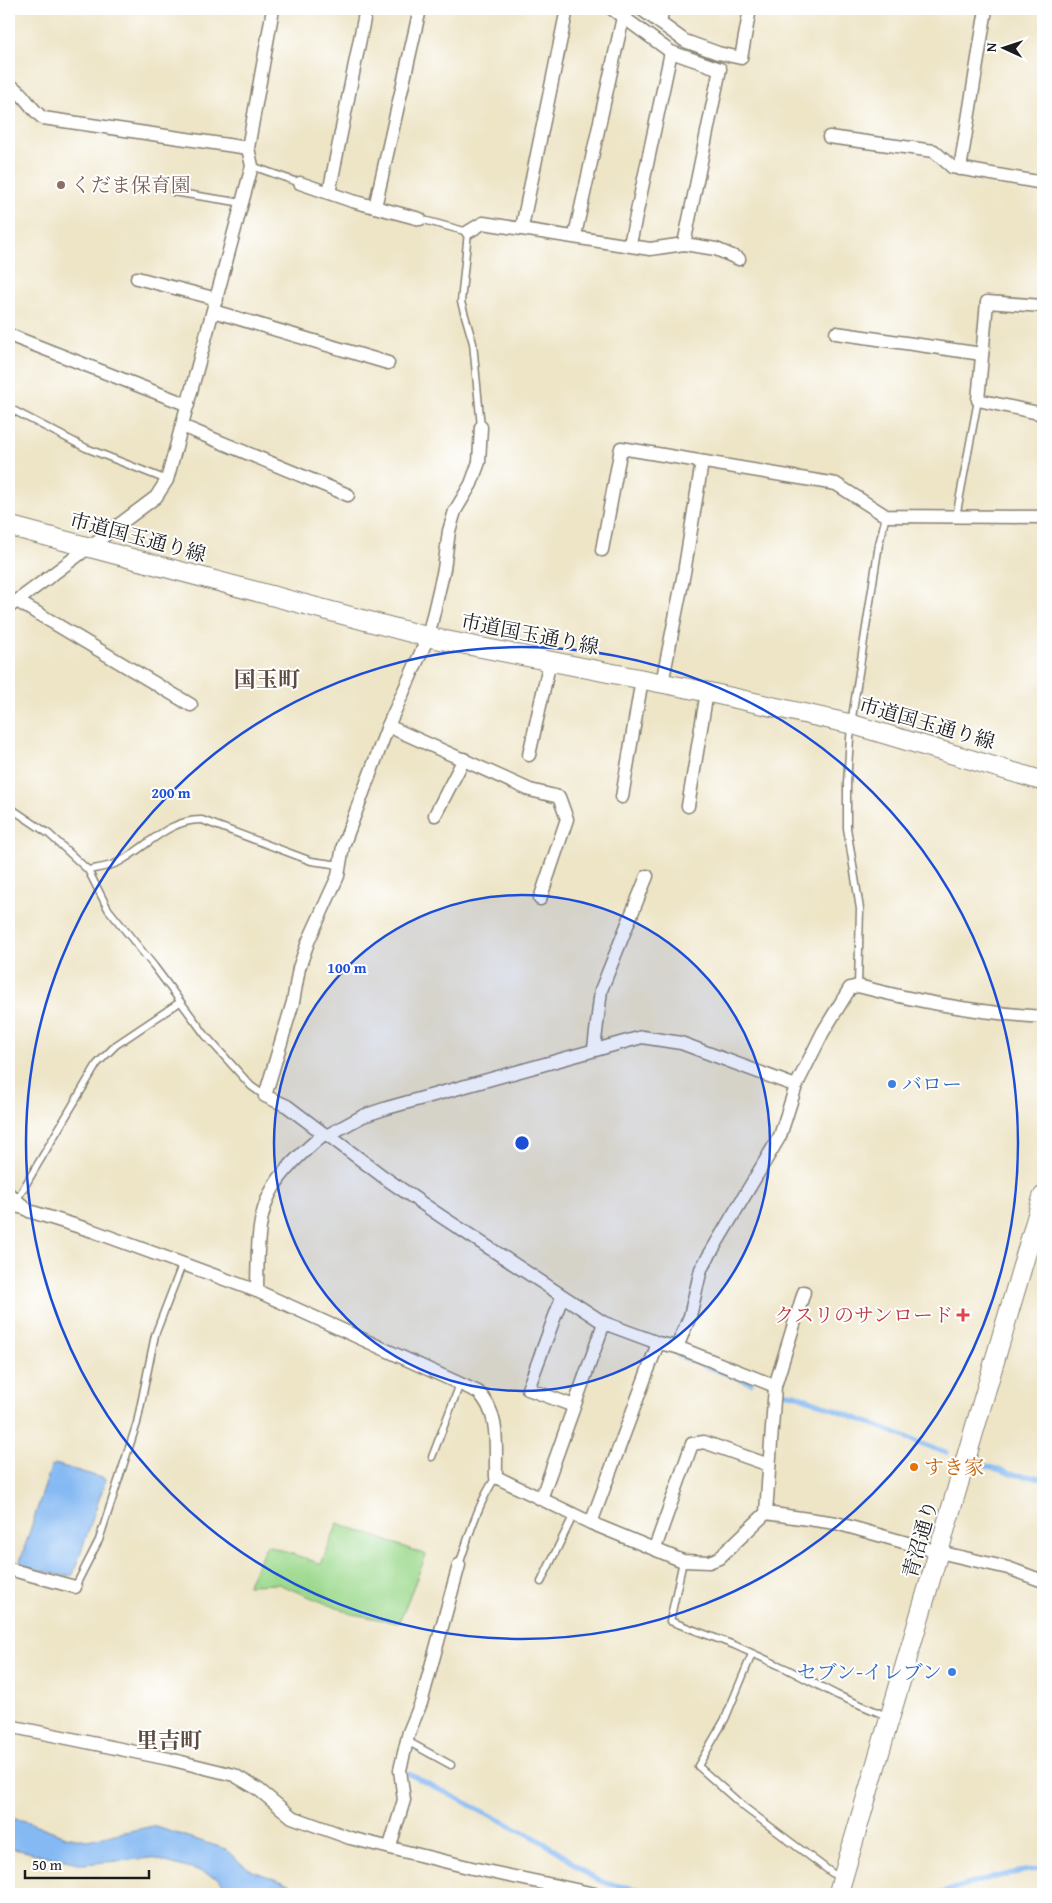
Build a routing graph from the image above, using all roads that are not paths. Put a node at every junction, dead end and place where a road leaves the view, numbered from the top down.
1 (272, 9) edge
2 (366, 9) edge
3 (420, 9) edge
4 (567, 9) edge
5 (612, 9) edge
6 (641, 9) edge
7 (663, 9) edge
8 (750, 9) edge
9 (986, 9) edge
10 (622, 17) junction
11 (660, 22) junction
12 (671, 52) junction
13 (9, 85) edge
14 (829, 137) dead end
15 (248, 148) junction
16 (252, 166) junction
17 (960, 169) junction
18 (1043, 183) edge
19 (300, 184) joint
20 (173, 192) dead end
21 (329, 193) junction
22 (243, 203) junction
23 (375, 207) junction
24 (420, 219) joint
25 (522, 227) junction
26 (468, 232) junction
27 (575, 236) junction
28 (630, 244) junction
29 (684, 244) junction
30 (739, 259) dead end
31 (137, 278) dead end
32 (215, 305) junction
33 (1043, 306) edge
34 (836, 333) dead end
35 (9, 335) edge
36 (982, 354) junction
37 (388, 363) dead end
38 (978, 400) junction
39 (188, 405) junction
40 (9, 408) edge
41 (1043, 414) edge
42 (182, 426) junction
43 (481, 427) joint
44 (702, 462) junction
45 (167, 480) junction
46 (348, 495) dead end
47 (1042, 513) edge
48 (886, 516) junction
49 (956, 517) junction
50 (9, 526) edge
51 (89, 547) junction
52 (602, 550) dead end
53 (13, 604) edge
54 (428, 637) junction
55 (550, 661) junction
56 (642, 679) junction
57 (662, 683) junction
58 (707, 692) junction
59 (191, 705) dead end
60 (850, 724) junction
61 (388, 726) junction
62 (529, 755) dead end
63 (464, 759) junction
64 (1043, 781) edge
65 (622, 797) dead end
66 (688, 806) dead end
67 (9, 807) edge
68 (435, 815) dead end
69 (340, 865) junction
70 (88, 870) junction
71 (647, 876) dead end
72 (540, 900) dead end
73 (858, 986) junction
74 (180, 1002) junction
75 (1043, 1017) edge
76 (594, 1049) junction
77 (796, 1086) junction
78 (264, 1096) junction
79 (326, 1134) junction
80 (11, 1201) edge
81 (1042, 1202) edge
82 (182, 1265) junction
83 (257, 1291) junction
84 (804, 1292) dead end
85 (562, 1297) junction
86 (604, 1323) junction
87 (658, 1343) junction
88 (677, 1347) junction
89 (460, 1384) junction
90 (775, 1386) junction
91 (574, 1406) junction
92 (432, 1457) dead end
93 (769, 1464) junction
94 (496, 1477) junction
95 (541, 1499) junction
96 (766, 1513) junction
97 (574, 1514) junction
98 (591, 1523) junction
99 (655, 1548) junction
100 (939, 1552) junction
101 (683, 1561) junction
102 (459, 1565) joint
103 (9, 1570) edge
104 (1043, 1581) edge
105 (541, 1582) dead end
106 (75, 1587) joint
107 (752, 1654) junction
108 (890, 1717) junction
109 (9, 1726) edge
110 (407, 1741) junction
111 (451, 1765) dead end
112 (390, 1846) junction
113 (840, 1887) edge
114 (595, 1894) edge

1 - 15 street
2 - 21 street
3 - 23 street
4 - 25 street
5 - 10 street
6 - 11 street
7 - 11 street
8 - 11 street
9 - 17 street
10 - 12 street
10 - 27 street
12 - 28 street
12 - 29 street
13 - 15 street
14 - 17 street
15 - 16 street
16 - 19 lane
16 - 22 street
17 - 18 street
19 - 21 street
20 - 22 lane
21 - 23 street
22 - 32 street
23 - 24 street
24 - 26 lane
25 - 26 street
25 - 27 street
26 - 43 lane
27 - 28 street
28 - 29 street
29 - 30 street
31 - 32 street
32 - 37 street
32 - 39 street
33 - 36 street
34 - 36 street
35 - 39 street
36 - 38 street
38 - 41 street
38 - 49 lane
39 - 42 street
40 - 45 lane
42 - 45 street
42 - 46 street
43 - 54 street
44 - 48 street
44 - 52 street
44 - 57 street
45 - 51 street
47 - 49 street
48 - 49 street
48 - 60 lane
50 - 51 street, 市道国玉通り線
51 - 53 street
51 - 54 street, 市道国玉通り線
53 - 59 street
54 - 55 street, 市道国玉通り線
54 - 61 street
55 - 56 street, 市道国玉通り線
55 - 62 street
56 - 57 street, 市道国玉通り線
56 - 65 street
57 - 58 street, 市道国玉通り線
58 - 60 street, 市道国玉通り線
58 - 66 street
60 - 64 street, 市道国玉通り線
60 - 73 lane
61 - 63 street
61 - 69 street
63 - 68 street
63 - 72 street
67 - 70 lane
69 - 70 lane
69 - 78 street
70 - 74 lane
71 - 76 street
73 - 75 street
73 - 77 street
74 - 78 lane
74 - 80 lane
76 - 77 street
76 - 79 street
77 - 88 street
78 - 79 street
79 - 83 street
79 - 85 street
80 - 82 street
81 - 100 street, 青沼通り
82 - 83 street
82 - 106 lane
83 - 89 street
84 - 90 street
85 - 86 street
85 - 91 street
86 - 87 street
86 - 91 street
87 - 88 street
87 - 98 street
88 - 90 street
89 - 92 lane
89 - 94 street
90 - 93 street
91 - 95 street
93 - 96 street
93 - 99 street
94 - 95 street
94 - 102 lane
95 - 97 street
96 - 100 street
96 - 101 street
97 - 98 street
97 - 105 lane
98 - 99 street
99 - 101 street
100 - 104 street
100 - 108 street, 青沼通り
101 - 107 lane
102 - 110 street
103 - 106 street
107 - 108 lane
107 - 113 lane
108 - 113 street, 青沼通り
109 - 112 street
110 - 111 lane
110 - 112 street
112 - 114 street

